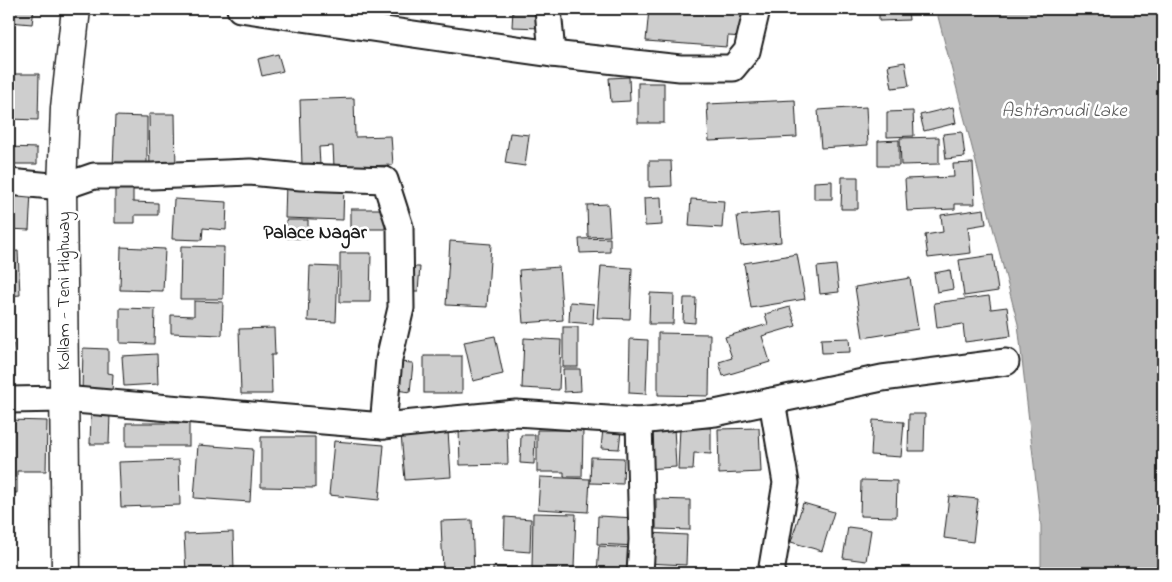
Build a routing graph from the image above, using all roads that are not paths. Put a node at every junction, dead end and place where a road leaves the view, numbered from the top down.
1 (76, 9) edge
2 (240, 9) edge
3 (548, 9) edge
4 (757, 9) edge
5 (552, 54) junction
6 (9, 182) edge
7 (62, 186) junction
8 (1006, 362) dead end
9 (63, 399) junction
10 (9, 400) edge
11 (772, 401) junction
12 (639, 421) junction
13 (383, 426) junction
14 (66, 573) edge
15 (640, 573) edge
16 (771, 573) edge

1 - 7 main road, Kollam - Teni Highway
2 - 5 street
3 - 5 street
4 - 5 street
6 - 7 street
7 - 9 main road, Kollam - Teni Highway
7 - 13 street
8 - 11 street
9 - 10 street
9 - 13 street
9 - 14 main road, Kollam - Teni Highway
11 - 12 street
11 - 16 street
12 - 13 street
12 - 15 street

